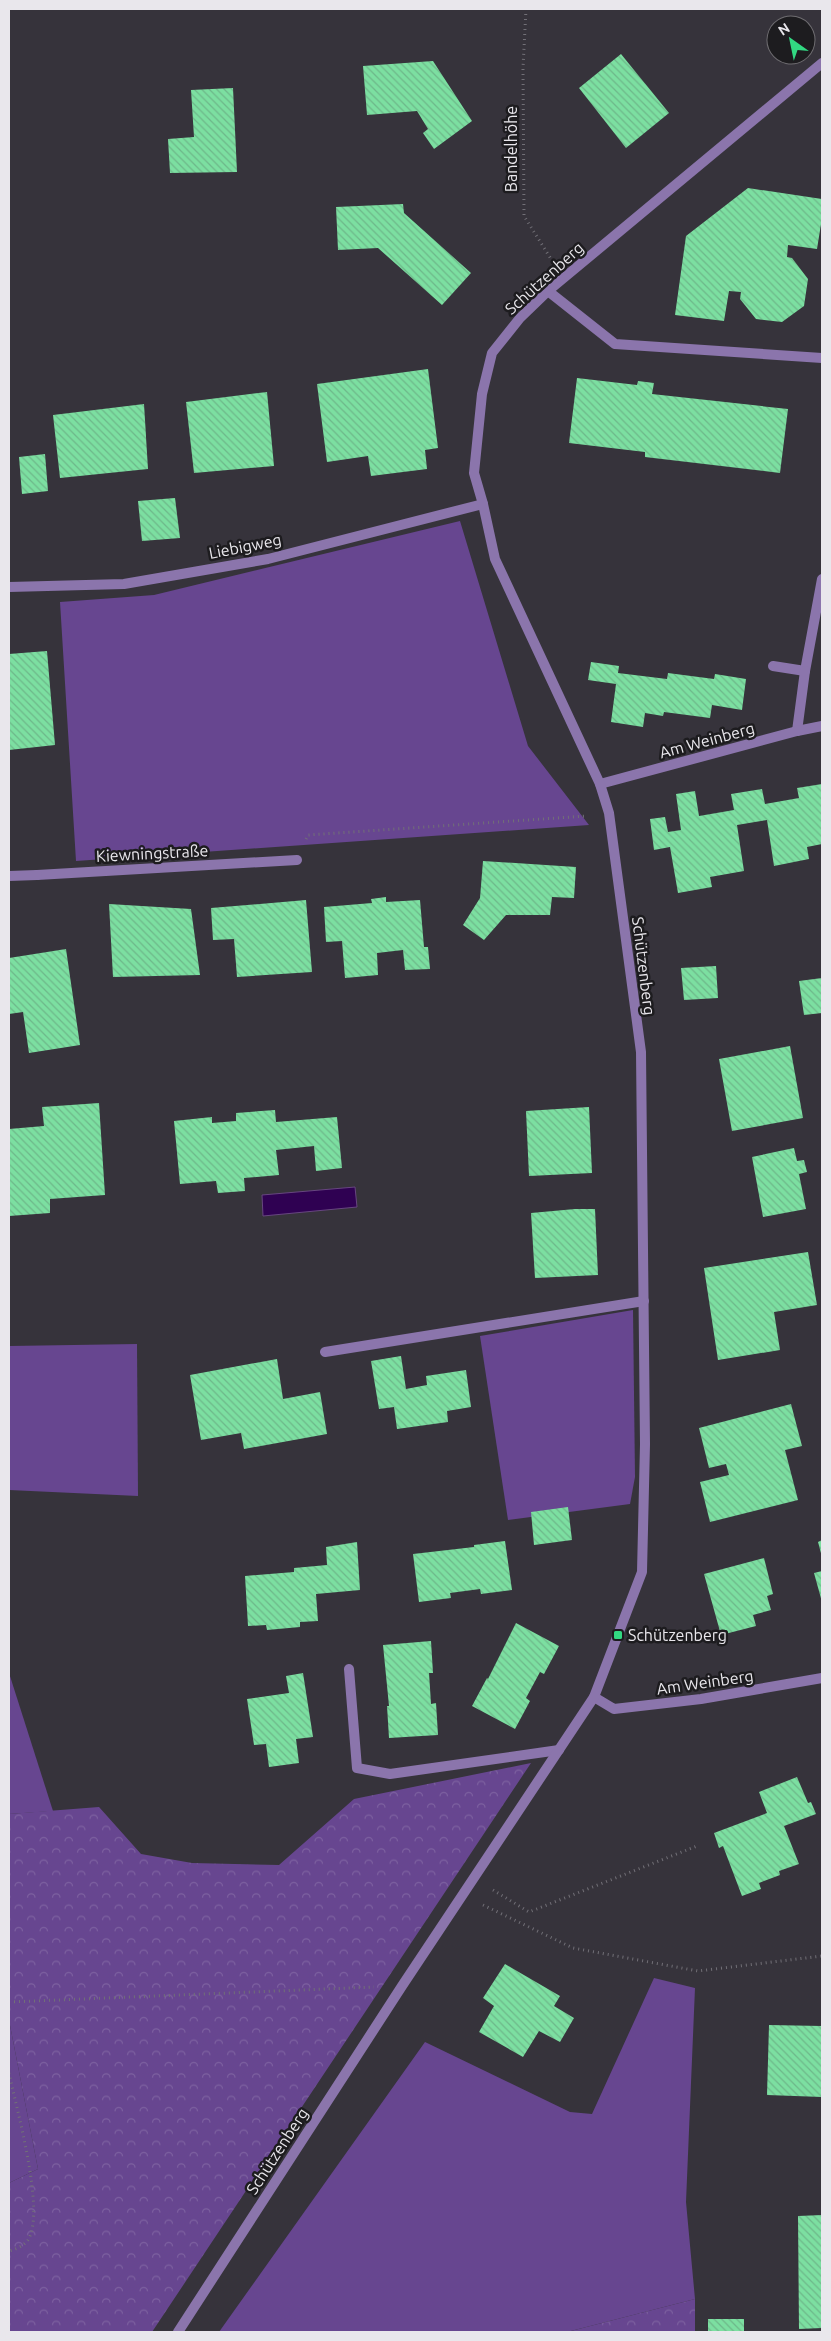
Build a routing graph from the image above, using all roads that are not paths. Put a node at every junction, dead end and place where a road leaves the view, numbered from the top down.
1 (822, 63) edge
2 (548, 291) junction
3 (822, 358) edge
4 (483, 504) junction
5 (822, 579) edge
6 (9, 587) edge
7 (818, 629) edge
8 (773, 666) dead end
9 (805, 671) junction
10 (822, 726) edge
11 (797, 731) junction
12 (600, 784) junction
13 (297, 860) road end
14 (9, 876) edge
15 (644, 1302) junction
16 (325, 1352) dead end
17 (349, 1669) dead end
18 (822, 1678) edge
19 (594, 1697) junction
20 (558, 1750) junction
21 (178, 2332) edge

1 - 2 street, Schützenberg
2 - 3 street
2 - 4 street, Schützenberg
4 - 6 street, Liebigweg
4 - 12 street, Schützenberg
5 - 7 street
7 - 9 street
8 - 9 street
9 - 11 street
10 - 11 street, Am Weinberg
11 - 12 street, Am Weinberg
12 - 15 street, Schützenberg
13 - 14 street, Kiewningstraße
15 - 16 street
15 - 19 street, Schützenberg
17 - 20 street
18 - 19 street, Am Weinberg
19 - 20 street, Schützenberg
20 - 21 street, Schützenberg

